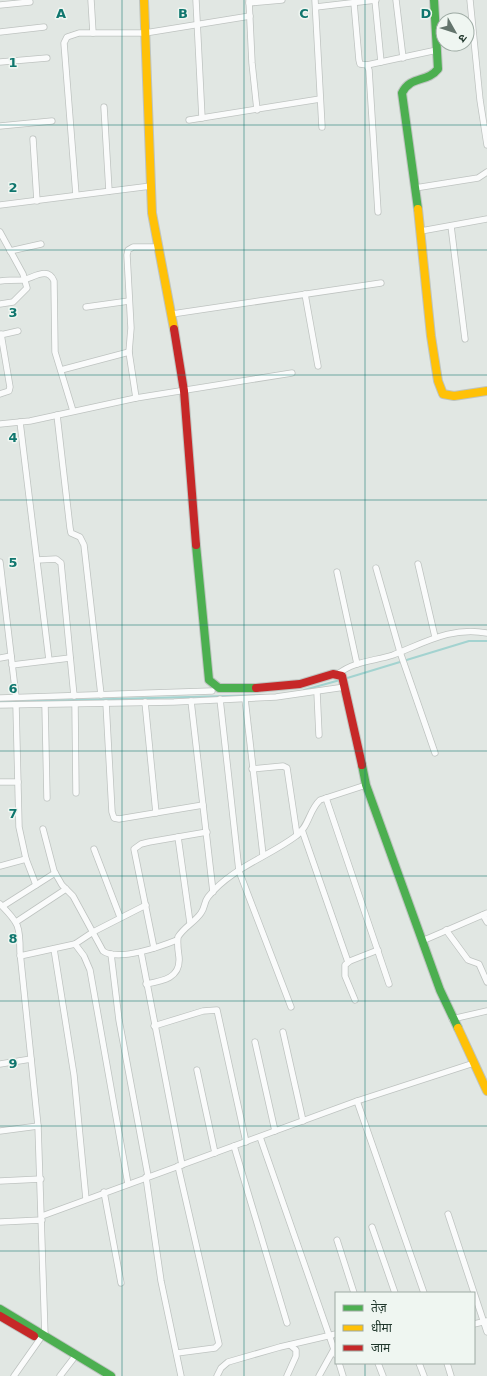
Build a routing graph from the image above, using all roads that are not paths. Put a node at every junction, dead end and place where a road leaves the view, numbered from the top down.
1 (91, 0) edge
2 (144, 0) edge
3 (196, 0) edge
4 (282, 0) edge
5 (315, 0) edge
6 (376, 0) edge
7 (396, 0) edge
8 (434, 0) edge
9 (470, 0) edge
10 (30, 2) dead end
11 (249, 2) edge
12 (354, 3) junction
13 (0, 5) edge
14 (316, 7) junction
15 (250, 16) junction
16 (435, 17) edge
17 (197, 25) junction
18 (44, 27) dead end
19 (0, 32) edge
20 (93, 33) junction
21 (145, 33) junction
22 (435, 50) edge
23 (437, 52) edge
24 (47, 58) dead end
25 (403, 58) junction
26 (0, 62) edge
27 (381, 62) junction
28 (367, 65) junction
29 (320, 99) junction
30 (104, 107) dead end
31 (257, 110) junction
32 (202, 118) junction
33 (188, 120) dead end
34 (52, 121) dead end
35 (0, 126) edge
36 (322, 126) dead end
37 (32, 139) dead end
38 (487, 145) edge
39 (487, 172) edge
40 (151, 186) junction
41 (415, 188) junction
42 (109, 191) junction
43 (76, 196) junction
44 (37, 201) junction
45 (0, 206) edge
46 (378, 212) dead end
47 (487, 219) edge
48 (451, 226) junction
49 (421, 231) junction
50 (0, 232) edge
51 (41, 244) dead end
52 (157, 247) junction
53 (10, 252) junction
54 (25, 279) junction
55 (0, 281) edge
56 (381, 283) dead end
57 (305, 294) junction
58 (129, 301) junction
59 (0, 304) edge
60 (86, 307) dead end
61 (172, 314) junction
62 (18, 331) dead end
63 (0, 335) edge
64 (465, 339) dead end
65 (129, 352) junction
66 (318, 366) dead end
67 (61, 370) junction
68 (292, 373) dead end
69 (184, 391) junction
70 (487, 391) edge
71 (0, 394) edge
72 (136, 398) junction
73 (73, 411) junction
74 (57, 415) junction
75 (20, 422) junction
76 (0, 424) edge
77 (37, 560) junction
78 (0, 562) edge
79 (418, 564) dead end
80 (376, 568) dead end
81 (337, 572) dead end
82 (1, 574) edge
83 (487, 633) edge
84 (435, 637) junction
85 (401, 654) junction
86 (11, 656) junction
87 (0, 658) edge
88 (70, 658) junction
89 (49, 660) junction
90 (357, 664) junction
91 (12, 665) junction
92 (343, 680) junction
93 (316, 692) junction
94 (212, 693) junction
95 (102, 695) junction
96 (74, 696) junction
97 (0, 698) edge
98 (16, 698) junction
99 (220, 699) junction
100 (245, 699) junction
101 (191, 701) junction
102 (145, 702) junction
103 (106, 703) junction
104 (75, 704) junction
105 (0, 705) edge
106 (16, 705) junction
107 (46, 705) junction
108 (319, 735) dead end
109 (435, 753) dead end
110 (252, 769) junction
111 (0, 782) edge
112 (18, 782) junction
113 (366, 785) junction
114 (76, 793) dead end
115 (47, 798) dead end
116 (326, 798) junction
117 (203, 805) junction
118 (156, 813) junction
119 (43, 829) dead end
120 (302, 830) junction
121 (207, 832) junction
122 (297, 835) junction
123 (178, 836) junction
124 (94, 849) dead end
125 (263, 856) junction
126 (26, 859) junction
127 (0, 866) edge
128 (239, 871) junction
129 (55, 873) junction
130 (36, 885) junction
131 (66, 889) junction
132 (213, 892) junction
133 (1, 905) edge
134 (146, 905) junction
135 (485, 914) edge
136 (120, 917) junction
137 (16, 922) junction
138 (487, 922) edge
139 (190, 923) junction
140 (446, 930) junction
141 (93, 932) junction
142 (177, 940) junction
143 (422, 941) junction
144 (75, 944) junction
145 (154, 948) junction
146 (54, 949) junction
147 (378, 950) junction
148 (141, 952) junction
149 (111, 954) junction
150 (20, 956) junction
151 (348, 962) junction
152 (487, 982) edge
153 (146, 984) junction
154 (389, 984) dead end
155 (354, 1000) dead end
156 (291, 1006) dead end
157 (487, 1011) edge
158 (452, 1019) junction
159 (154, 1026) junction
160 (283, 1032) dead end
161 (255, 1042) dead end
162 (31, 1060) junction
163 (474, 1063) junction
164 (0, 1064) edge
165 (197, 1070) dead end
166 (485, 1082) edge
167 (487, 1091) edge
168 (356, 1101) junction
169 (303, 1121) junction
170 (0, 1126) edge
171 (38, 1126) junction
172 (0, 1131) edge
173 (275, 1131) junction
174 (260, 1137) junction
175 (246, 1142) junction
176 (234, 1146) junction
177 (215, 1153) junction
178 (180, 1165) junction
179 (147, 1177) junction
180 (41, 1180) junction
181 (0, 1181) edge
182 (128, 1184) junction
183 (104, 1192) junction
184 (86, 1199) junction
185 (448, 1214) dead end
186 (42, 1218) junction
187 (0, 1222) edge
188 (372, 1227) dead end
189 (337, 1240) dead end
190 (121, 1283) dead end
191 (354, 1292) edge
192 (395, 1292) edge
193 (424, 1292) edge
194 (475, 1292) edge
195 (475, 1293) edge
196 (0, 1309) edge
197 (0, 1316) edge
198 (485, 1322) edge
199 (287, 1323) dead end
200 (475, 1324) edge
201 (487, 1332) edge
202 (335, 1334) edge
203 (329, 1337) junction
204 (43, 1338) junction
205 (290, 1345) junction
206 (334, 1349) junction
207 (335, 1352) edge
208 (177, 1353) junction
209 (73, 1359) junction
210 (339, 1364) edge
211 (378, 1364) edge
212 (419, 1364) edge
213 (447, 1364) edge
214 (14, 1376) edge
215 (60, 1376) edge
216 (101, 1376) edge
217 (111, 1376) edge
218 (182, 1376) edge
219 (217, 1376) edge
220 (287, 1376) edge
221 (319, 1376) edge
222 (343, 1376) edge
223 (382, 1376) edge
224 (424, 1376) edge
225 (451, 1376) edge

1 - 20 street
2 - 21 street
3 - 17 street
4 - 11 street
5 - 14 street
6 - 12 street
6 - 27 street
7 - 25 street
8 - 16 street
9 - 38 street
10 - 13 street
11 - 15 street
12 - 14 street
12 - 28 street
14 - 29 street
15 - 17 street
15 - 31 street
17 - 21 street
17 - 32 street
18 - 19 street
20 - 21 street
20 - 43 street
21 - 40 street
22 - 25 street
23 - 41 street
24 - 26 street
25 - 27 street
27 - 28 street
28 - 46 street
29 - 31 street
29 - 36 street
30 - 42 street
31 - 32 street
32 - 33 street
34 - 35 street
37 - 44 street
39 - 41 street
40 - 42 street
40 - 52 street
41 - 49 street
42 - 43 street
43 - 44 street
44 - 45 street
47 - 48 street
48 - 49 street
48 - 64 street
49 - 70 street
50 - 53 street
51 - 53 street
52 - 58 street
52 - 61 street
53 - 54 street
54 - 55 street
54 - 59 street
54 - 67 street
56 - 57 street
57 - 61 street
57 - 66 street
58 - 60 street
58 - 65 street
61 - 69 street
62 - 63 street
63 - 71 street
65 - 67 street
65 - 72 street
67 - 73 street
68 - 69 street
69 - 72 street
69 - 94 street
72 - 73 street
73 - 74 street
74 - 75 street
74 - 95 street
75 - 76 street
75 - 77 street
77 - 88 street
77 - 89 street
78 - 82 street
79 - 84 street
80 - 85 street
81 - 90 street
82 - 86 street
83 - 84 street
84 - 85 street
85 - 90 street
85 - 109 street
86 - 87 street
86 - 91 street
88 - 89 street
88 - 96 street
89 - 91 street
90 - 92 street
91 - 98 street
92 - 93 street
92 - 94 street
92 - 113 street
93 - 100 street
93 - 108 street
94 - 95 street
94 - 99 street
94 - 101 street
95 - 96 street
96 - 98 street
97 - 98 street
99 - 100 street
99 - 128 street
100 - 110 street
101 - 102 street
101 - 117 street
102 - 103 street
102 - 118 street
103 - 104 street
103 - 118 street
104 - 107 street
104 - 114 street
105 - 106 street
106 - 107 street
106 - 112 street
107 - 115 street
110 - 122 street
110 - 125 street
111 - 112 street
112 - 126 street
113 - 116 street
113 - 143 street
116 - 120 street
116 - 147 street
117 - 118 street
117 - 121 street
119 - 129 street
120 - 122 street
120 - 151 street
121 - 123 street
121 - 132 street
122 - 125 street
123 - 134 street
123 - 139 street
124 - 136 street
125 - 128 street
126 - 127 street
126 - 130 street
128 - 132 street
128 - 156 street
129 - 130 street
129 - 131 street
130 - 133 street
131 - 137 street
131 - 141 street
132 - 139 street
133 - 137 street
134 - 136 street
134 - 145 street
135 - 138 street
135 - 140 street
136 - 141 street
137 - 150 street
139 - 142 street
140 - 143 street
140 - 152 street
141 - 144 street
141 - 149 street
142 - 145 street
142 - 153 street
143 - 158 street
144 - 146 street
144 - 182 street
145 - 148 street
146 - 150 street
146 - 184 street
147 - 151 street
147 - 154 street
148 - 149 street
148 - 153 street
149 - 179 street
150 - 162 street
151 - 155 street
153 - 159 street
157 - 158 street
158 - 163 street
159 - 175 street
159 - 178 street
160 - 169 street
161 - 173 street
162 - 164 street
162 - 171 street
163 - 166 street
163 - 168 street
165 - 177 street
166 - 167 street
168 - 169 street
168 - 193 street
169 - 173 street
170 - 172 street
171 - 172 street
171 - 180 street
173 - 174 street
174 - 175 street
174 - 203 street
175 - 176 street
176 - 177 street
176 - 199 street
177 - 178 street
178 - 179 street
178 - 208 street
179 - 182 street
179 - 208 street
180 - 181 street
180 - 186 street
182 - 183 street
183 - 184 street
183 - 190 street
184 - 186 street
185 - 194 street
186 - 187 street
186 - 204 street
188 - 192 street
189 - 191 street
195 - 198 street
196 - 204 street
197 - 204 street
198 - 200 street
198 - 201 street
202 - 203 street
203 - 205 street
203 - 206 street
204 - 209 street
204 - 214 street
204 - 217 street
205 - 219 street
205 - 220 street
206 - 207 street
206 - 221 street
208 - 218 street
209 - 215 street
209 - 216 street
210 - 222 street
211 - 223 street
212 - 224 street
213 - 225 street

